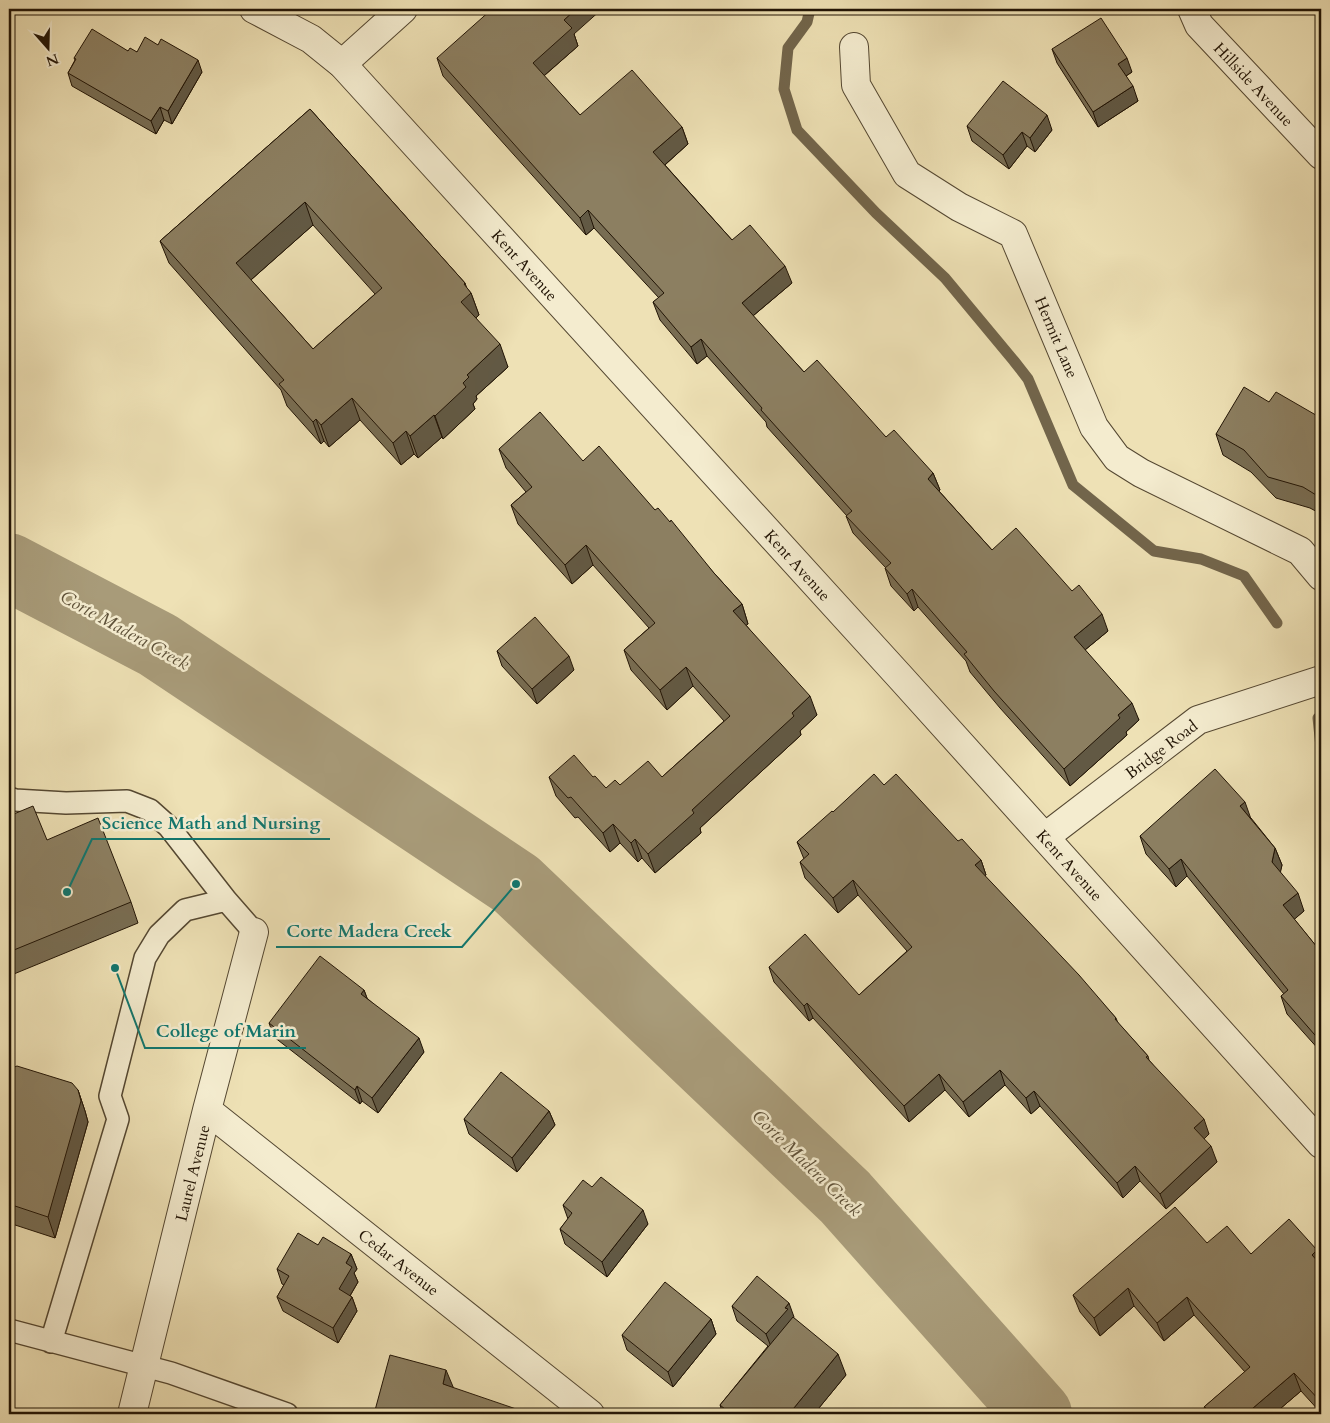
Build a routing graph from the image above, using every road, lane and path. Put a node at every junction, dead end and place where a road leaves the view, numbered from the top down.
1 (254, 9) edge
2 (403, 9) edge
3 (1192, 9) edge
4 (854, 47) dead end
5 (342, 64) junction
6 (1321, 155) edge
7 (1321, 576) edge
8 (1321, 680) edge
9 (9, 798) edge
10 (1045, 837) junction
11 (226, 900) junction
12 (254, 932) joint
13 (207, 1110) junction
14 (1321, 1144) edge
15 (9, 1330) edge
16 (51, 1342) junction
17 (145, 1367) junction
18 (132, 1414) edge
19 (286, 1414) edge
20 (590, 1414) edge

1 - 5 street, Kent Avenue
2 - 5 street
3 - 6 street, Hillside Avenue
4 - 7 street, Hermit Lane
5 - 10 street, Kent Avenue
8 - 10 street, Bridge Road
9 - 11 lane
10 - 14 street, Kent Avenue
11 - 12 lane
11 - 16 lane
12 - 13 street, Laurel Avenue
13 - 17 street, Laurel Avenue
13 - 20 street, Cedar Avenue
15 - 16 lane
16 - 17 lane
17 - 18 street, Laurel Avenue
17 - 19 lane

